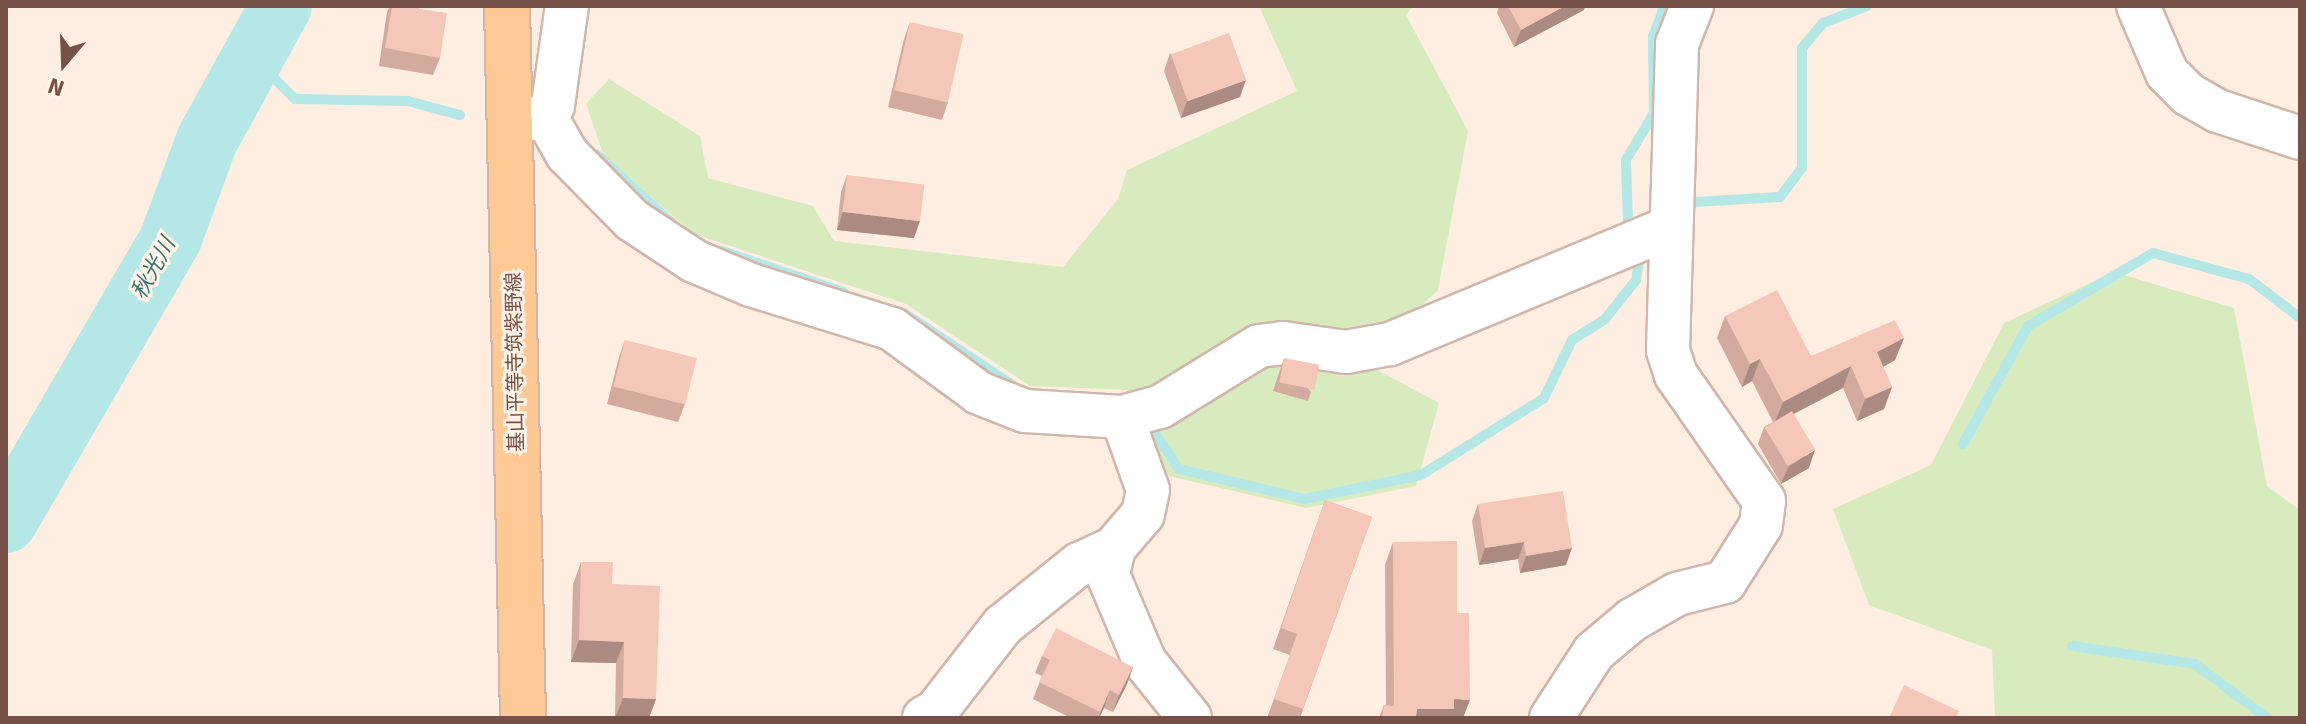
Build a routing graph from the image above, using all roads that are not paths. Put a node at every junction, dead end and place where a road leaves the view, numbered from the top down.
1 (507, 6) edge
2 (567, 6) edge
3 (1692, 6) edge
4 (2138, 6) edge
5 (528, 119) junction
6 (2300, 138) edge
7 (1669, 228) junction
8 (1122, 417) junction
9 (1114, 548) junction
10 (523, 718) edge
11 (924, 718) edge
12 (1190, 718) edge
13 (1551, 718) edge

1 - 5 main road, 基山平等寺筑紫野線
2 - 5 street
3 - 7 street
4 - 6 street
5 - 8 street
5 - 10 main road, 基山平等寺筑紫野線
7 - 8 street
7 - 13 street
8 - 9 street
9 - 11 street
9 - 12 street

